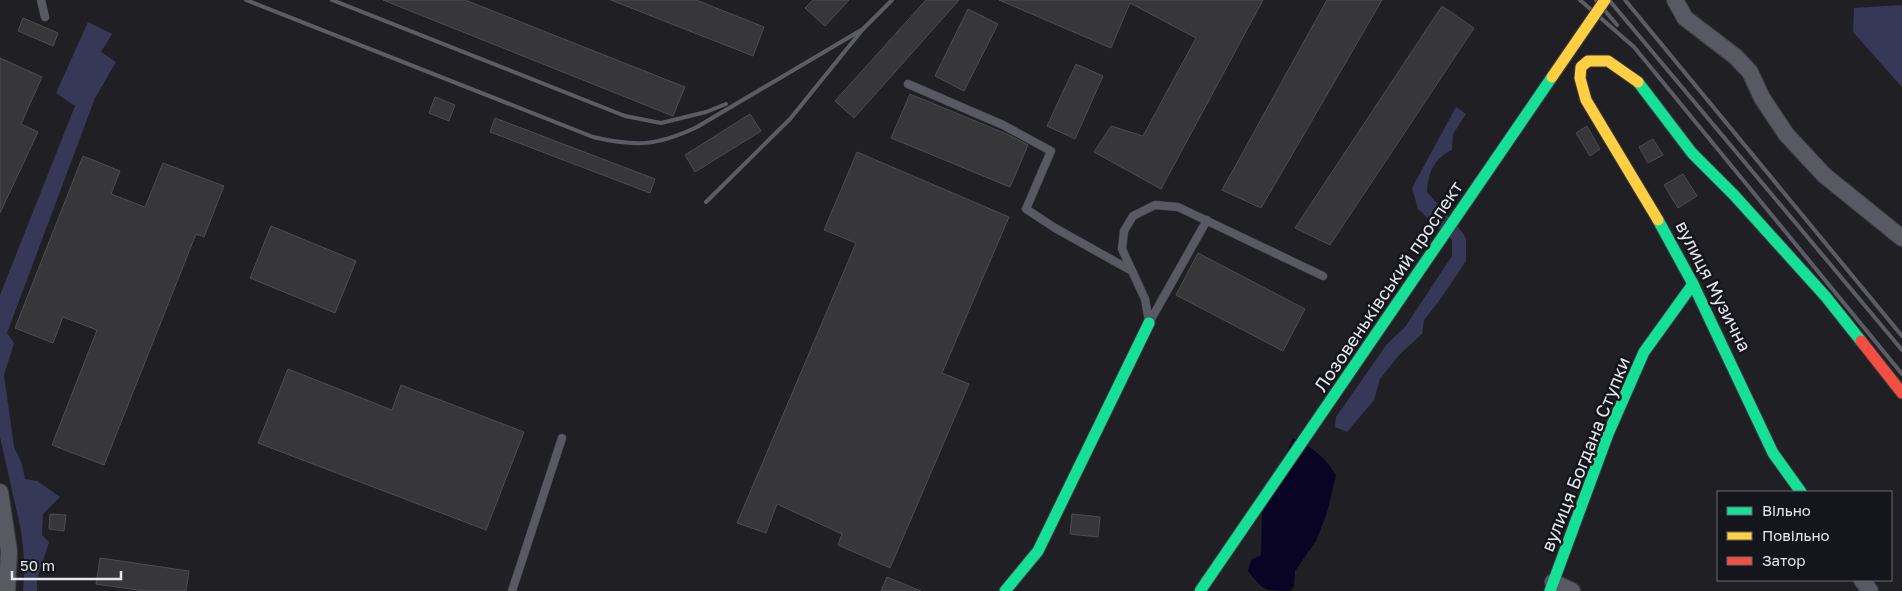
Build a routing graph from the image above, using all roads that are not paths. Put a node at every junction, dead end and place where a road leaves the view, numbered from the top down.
1 (41, 0) edge
2 (1605, 0) edge
3 (1674, 0) edge
4 (45, 17) dead end
5 (908, 84) dead end
6 (1207, 220) junction
7 (1902, 238) edge
8 (1132, 270) junction
9 (1323, 276) dead end
10 (1693, 284) junction
11 (1149, 323) junction
12 (1902, 393) edge
13 (562, 438) dead end
14 (1799, 491) edge
15 (0, 492) edge
16 (5, 549) edge
17 (1551, 586) edge
18 (7, 591) edge
19 (512, 591) edge
20 (1005, 591) edge
21 (1200, 591) edge
22 (1572, 591) edge

1 - 4 lane
2 - 21 main road, Лозовеньківський проспект, bridge
3 - 7 street
5 - 8 lane
6 - 8 lane
6 - 9 lane
6 - 11 lane
8 - 11 lane
10 - 12 main road, вулиця Музична
10 - 14 main road, вулиця Музична
10 - 17 main road, вулиця Богдана Ступки
11 - 20 main road
13 - 19 lane
15 - 16 street
16 - 18 street
17 - 22 street

